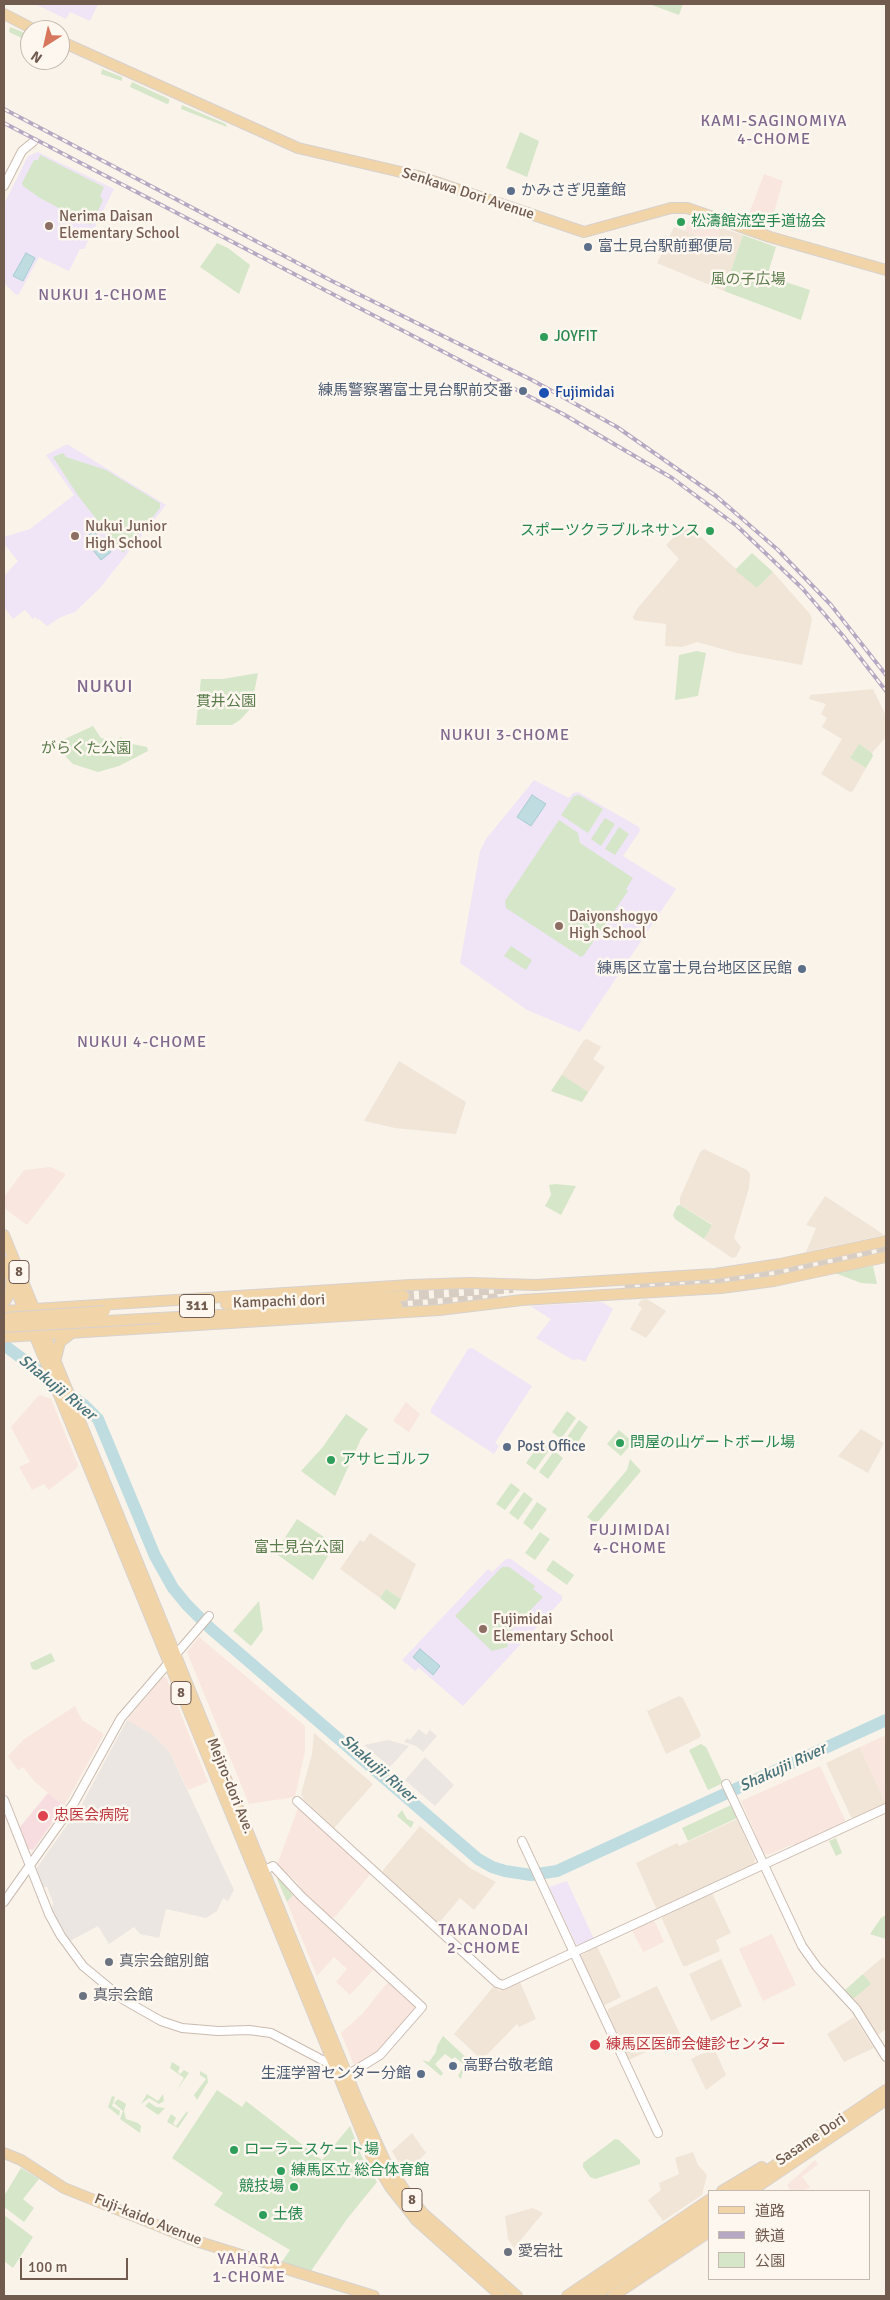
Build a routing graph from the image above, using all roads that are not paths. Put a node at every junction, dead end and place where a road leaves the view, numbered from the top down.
1 (4, 14) edge
2 (20, 22) edge
3 (70, 45) edge
4 (33, 142) dead end
5 (4, 186) edge
6 (886, 270) edge
7 (4, 1235) edge
8 (886, 1242) edge
9 (886, 1257) edge
10 (4, 1261) edge
11 (10, 1277) junction
12 (404, 1296) tunnel mouth
13 (209, 1298) junction
14 (243, 1300) junction
15 (4, 1303) edge
16 (222, 1304) junction
17 (398, 1306) tunnel mouth
18 (269, 1307) junction
19 (29, 1310) junction
20 (4, 1311) edge
21 (4, 1318) edge
22 (202, 1320) junction
23 (4, 1327) edge
24 (76, 1331) junction
25 (39, 1335) junction
26 (8, 1336) edge
27 (56, 1359) junction
28 (209, 1616) dead end
29 (176, 1652) junction
30 (168, 1661) junction
31 (727, 1784) dead end
32 (4, 1800) edge
33 (297, 1801) dead end
34 (886, 1808) edge
35 (522, 1841) dead end
36 (764, 1865) junction
37 (29, 1866) junction
38 (260, 1872) junction
39 (4, 1902) edge
40 (575, 1952) junction
41 (886, 2057) edge
42 (335, 2067) junction
43 (347, 2073) junction
44 (886, 2090) edge
45 (886, 2100) edge
46 (658, 2133) dead end
47 (4, 2153) edge
48 (799, 2154) junction
49 (724, 2190) edge
50 (739, 2190) edge
51 (753, 2190) edge
52 (766, 2190) edge
53 (708, 2201) edge
54 (708, 2211) edge
55 (708, 2221) edge
56 (708, 2233) edge
57 (374, 2296) edge
58 (501, 2296) edge
59 (517, 2296) edge
60 (567, 2296) edge
61 (581, 2296) edge
62 (594, 2296) edge
63 (613, 2296) edge

1 - 2 main road
3 - 6 main road, Senkawa Dori Avenue
4 - 5 street
7 - 19 main road, Mejiro-dori Ave. / 8
8 - 18 main road
9 - 18 main road
10 - 11 main road, Mejiro-dori Ave. / 8
11 - 15 main road
11 - 19 main road, Mejiro-dori Ave. / 8
12 - 18 main road, Kampachi dori / 311
13 - 14 main road
13 - 18 main road
13 - 19 main road
14 - 16 main road
14 - 18 main road
16 - 18 main road, Kampachi dori / 311
16 - 21 main road, Kampachi dori / 311, bridge
17 - 18 main road, Kampachi dori / 311
18 - 22 main road, Kampachi dori / 311
18 - 22 main road
19 - 20 main road
19 - 25 main road, Mejiro-dori Ave. / 8
22 - 23 main road, Kampachi dori / 311, bridge
22 - 24 main road
24 - 25 main road
24 - 27 main road
25 - 26 main road
25 - 27 main road, Mejiro-dori Ave. / 8
25 - 30 main road, Mejiro-dori Ave. / 8
27 - 29 main road, Mejiro-dori Ave. / 8
28 - 29 street
29 - 30 street
29 - 38 main road, Mejiro-dori Ave. / 8
30 - 37 street
30 - 38 main road, Mejiro-dori Ave. / 8
31 - 36 street
32 - 37 street
33 - 40 street
34 - 36 street
35 - 40 street
36 - 40 street
36 - 41 street
37 - 39 street
37 - 42 street
38 - 42 main road, Mejiro-dori Ave. / 8
38 - 43 main road, Mejiro-dori Ave. / 8
38 - 43 street
40 - 46 street
42 - 43 street
42 - 58 main road, Mejiro-dori Ave. / 8
43 - 59 main road, Mejiro-dori Ave. / 8
44 - 48 main road, Sasame Dori
45 - 48 main road, Sasame Dori
47 - 57 main road, Fuji-kaido Avenue
48 - 49 main road
48 - 50 main road, Sasame Dori
48 - 51 main road, Sasame Dori
48 - 52 main road
53 - 60 main road
54 - 61 main road
55 - 62 main road
56 - 63 main road

